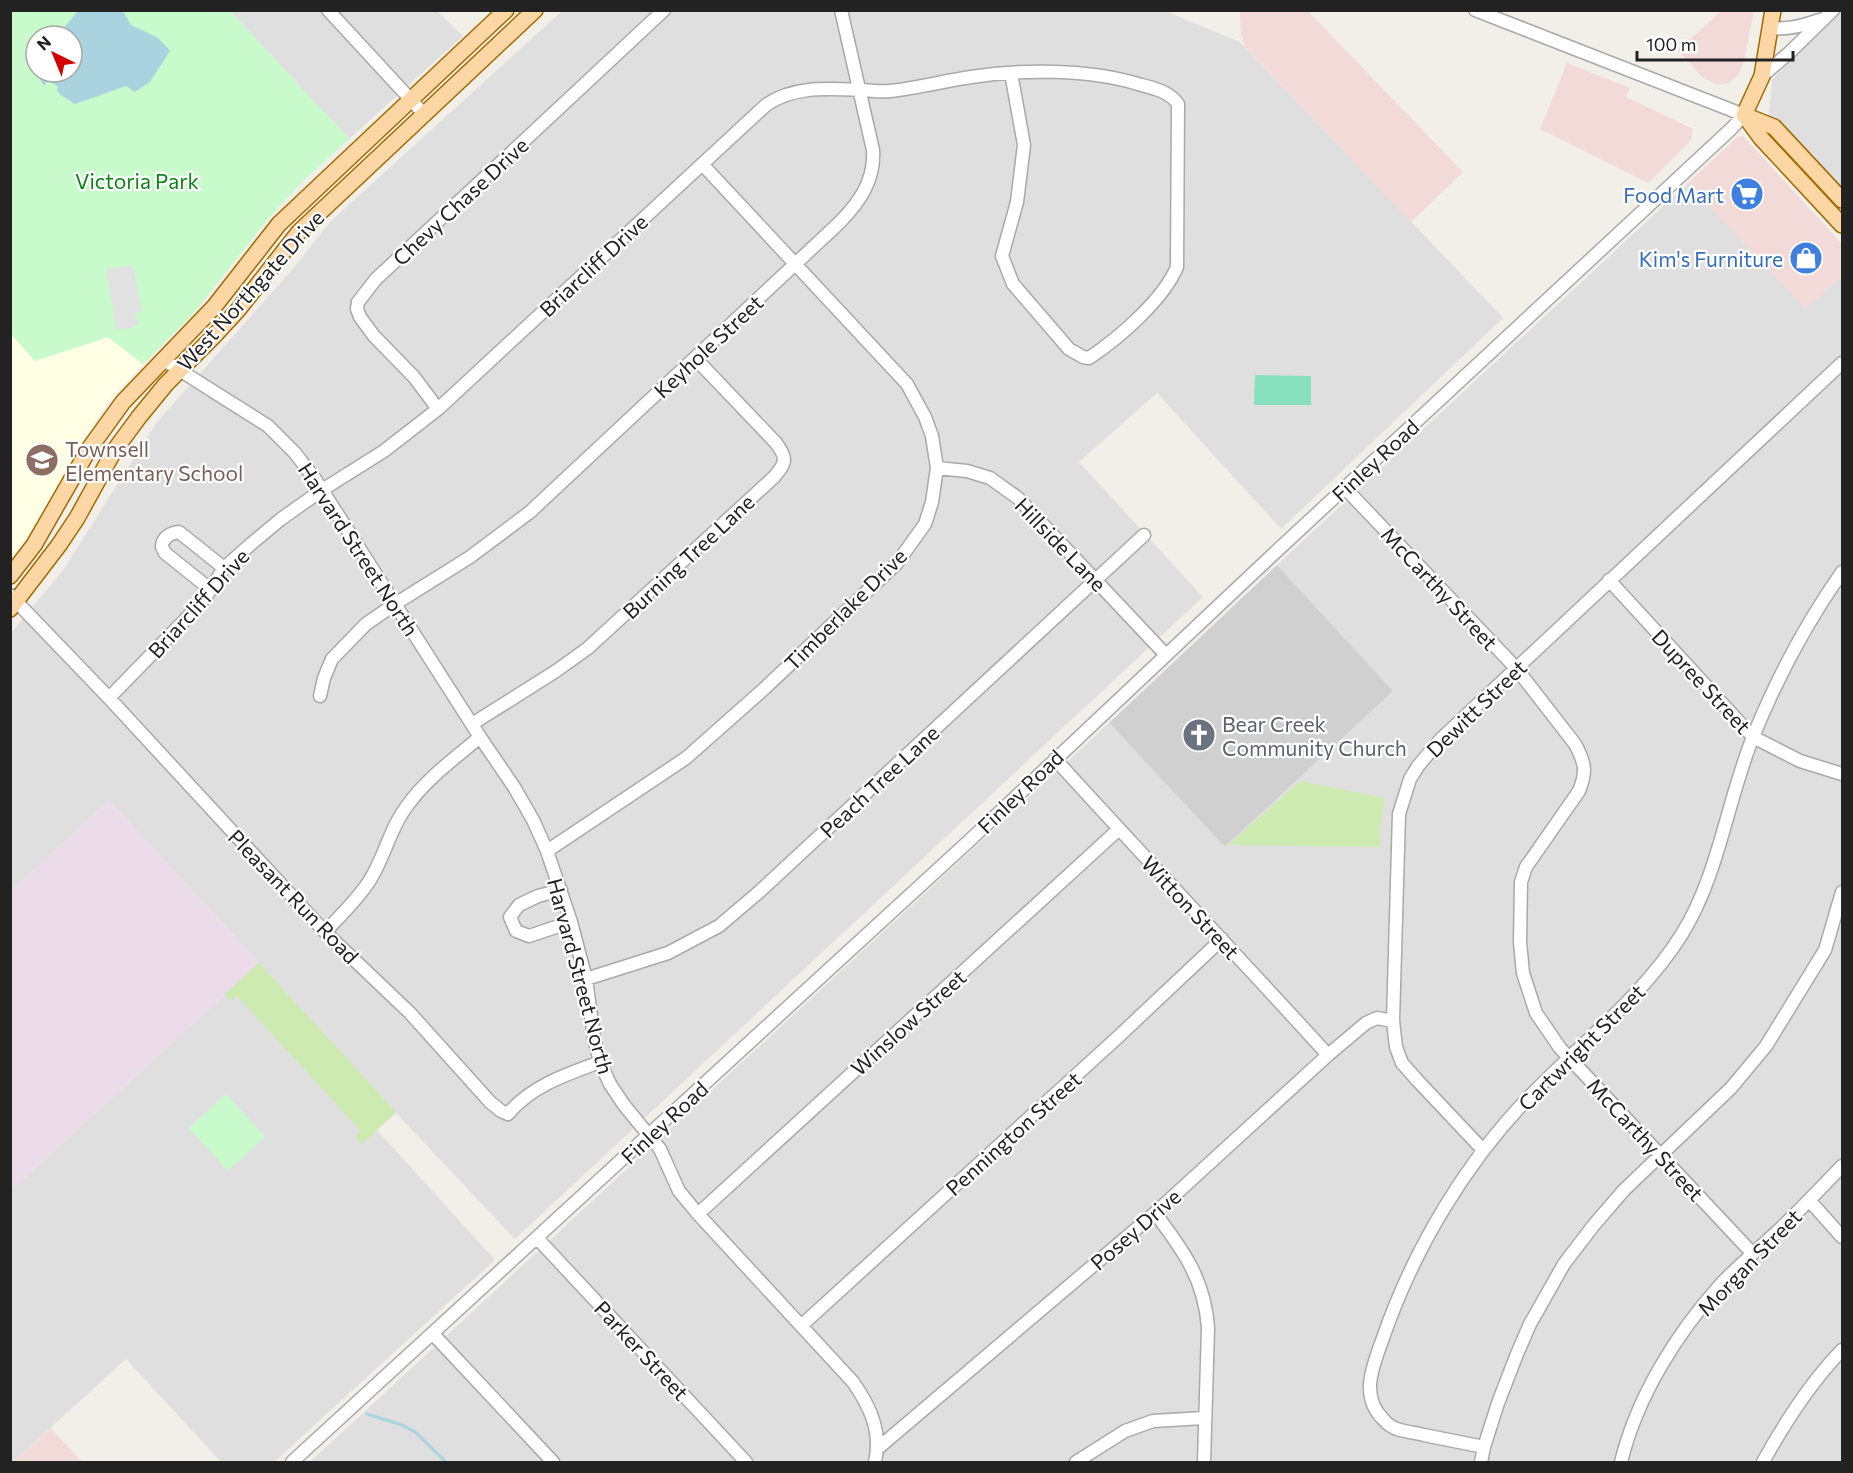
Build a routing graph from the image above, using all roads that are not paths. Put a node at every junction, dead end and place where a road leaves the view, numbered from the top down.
1 (328, 10) edge
2 (506, 10) edge
3 (535, 10) edge
4 (664, 10) edge
5 (841, 10) edge
6 (1475, 10) edge
7 (1773, 10) edge
8 (1491, 13) edge
9 (1829, 14) edge
10 (1775, 28) junction
11 (1812, 31) junction
12 (1011, 73) junction
13 (1762, 76) junction
14 (860, 90) junction
15 (411, 99) junction
16 (424, 114) junction
17 (1744, 115) junction
18 (702, 164) junction
19 (1840, 193) edge
20 (1823, 204) junction
21 (1842, 225) edge
22 (794, 265) junction
23 (695, 358) junction
24 (162, 359) junction
25 (1842, 363) edge
26 (179, 371) junction
27 (438, 409) junction
28 (937, 468) junction
29 (1345, 488) junction
30 (322, 490) junction
31 (1144, 536) dead end
32 (225, 568) junction
33 (1842, 572) edge
34 (10, 576) edge
35 (1096, 580) junction
36 (1609, 580) junction
37 (210, 589) junction
38 (13, 602) edge
39 (395, 604) junction
40 (1166, 655) junction
41 (1516, 668) junction
42 (320, 696) dead end
43 (109, 698) junction
44 (472, 724) junction
45 (480, 736) junction
46 (1753, 737) junction
47 (1054, 759) junction
48 (1842, 774) edge
49 (1118, 830) junction
50 (547, 851) junction
51 (561, 890) junction
52 (1842, 892) edge
53 (571, 922) junction
54 (325, 932) junction
55 (1222, 939) junction
56 (585, 979) junction
57 (1393, 1021) junction
58 (1328, 1055) junction
59 (1569, 1057) junction
60 (600, 1062) junction
61 (649, 1135) junction
62 (1483, 1150) junction
63 (1660, 1155) junction
64 (1842, 1166) edge
65 (1809, 1200) junction
66 (1155, 1213) junction
67 (698, 1214) junction
68 (1842, 1237) edge
69 (537, 1239) junction
70 (1752, 1253) junction
71 (802, 1325) junction
72 (433, 1334) junction
73 (1842, 1350) edge
74 (1204, 1418) junction
75 (1484, 1447) junction
76 (878, 1449) junction
77 (292, 1462) edge
78 (553, 1462) edge
79 (746, 1462) edge
80 (875, 1462) edge
81 (1076, 1462) edge
82 (1203, 1462) edge
83 (1481, 1462) edge
84 (1621, 1462) edge
85 (1763, 1462) edge

1 - 15 street
2 - 15 main road, West Northgate Drive
3 - 16 main road, West Northgate Drive
4 - 27 street, Chevy Chase Drive
5 - 14 street, Keyhole Street
6 - 8 street
7 - 10 main road
8 - 17 street
9 - 10 street
9 - 11 street
10 - 11 street
10 - 13 main road
11 - 13 street
12 - 12 street, Briarcliff Drive
12 - 14 street, Briarcliff Drive
13 - 17 main road
14 - 18 street, Briarcliff Drive
14 - 22 street, Keyhole Street
15 - 16 street
15 - 24 main road, West Northgate Drive
16 - 26 main road, West Northgate Drive
17 - 19 main road
17 - 20 main road
17 - 29 street, Finley Road
18 - 22 street, Timberlake Drive
18 - 27 street, Briarcliff Drive
19 - 20 street
20 - 21 main road
22 - 23 street, Keyhole Street
22 - 28 street, Timberlake Drive
23 - 39 street, Keyhole Street
23 - 44 street, Burning Tree Lane
24 - 26 street, Harvard Street North
24 - 34 main road, West Northgate Drive
25 - 36 street, Dewitt Street
26 - 30 street, Harvard Street North
26 - 38 main road, West Northgate Drive
27 - 30 street, Briarcliff Drive
28 - 35 street, Hillside Lane
28 - 50 street, Timberlake Drive
29 - 40 street, Finley Road
29 - 41 street, McCarthy Street
30 - 32 street, Briarcliff Drive
30 - 39 street, Harvard Street North
31 - 35 street, Peach Tree Lane
32 - 37 street, Briarcliff Drive
32 - 37 street
33 - 46 street, Cartwright Street
35 - 40 street, Hillside Lane
35 - 56 street, Peach Tree Lane
36 - 41 street, Dewitt Street
36 - 46 street, Dupree Street
37 - 43 street, Briarcliff Drive
38 - 43 street, Pleasant Run Road
39 - 42 street, Keyhole Street
39 - 44 street, Harvard Street North
40 - 47 street, Finley Road
41 - 57 street, Dewitt Street
41 - 59 street, McCarthy Street
43 - 54 street, Pleasant Run Road
44 - 45 street, Harvard Street North
45 - 50 street, Harvard Street North
45 - 54 street
46 - 48 street, Dupree Street
46 - 59 street, Cartwright Street
47 - 49 street, Witton Street
47 - 61 street, Finley Road
49 - 55 street, Witton Street
49 - 67 street, Winslow Street
50 - 51 street, Harvard Street North
51 - 53 street, Harvard Street North
51 - 53 street
52 - 63 street
53 - 56 street, Harvard Street North
54 - 60 street, Pleasant Run Road
55 - 58 street, Witton Street
55 - 71 street, Pennington Street
56 - 60 street, Harvard Street North
57 - 58 street, Posey Drive
57 - 62 street, Dewitt Street
58 - 66 street, Posey Drive
59 - 62 street, Cartwright Street
59 - 63 street, McCarthy Street
60 - 61 street, Harvard Street North
61 - 67 street, Harvard Street North
61 - 69 street, Finley Road
62 - 75 street, Cartwright Street
63 - 70 street, McCarthy Street
63 - 75 street
64 - 65 street, Morgan Street
65 - 68 street
65 - 70 street, Morgan Street
66 - 74 street
66 - 76 street, Posey Drive
67 - 71 street, Harvard Street North
69 - 72 street, Finley Road
69 - 79 street, Parker Street
70 - 84 street, Morgan Street
71 - 76 street, Harvard Street North
72 - 77 street, Finley Road
72 - 78 street
73 - 85 street
74 - 81 street
74 - 82 street
75 - 83 street
76 - 80 street, Harvard Street North

